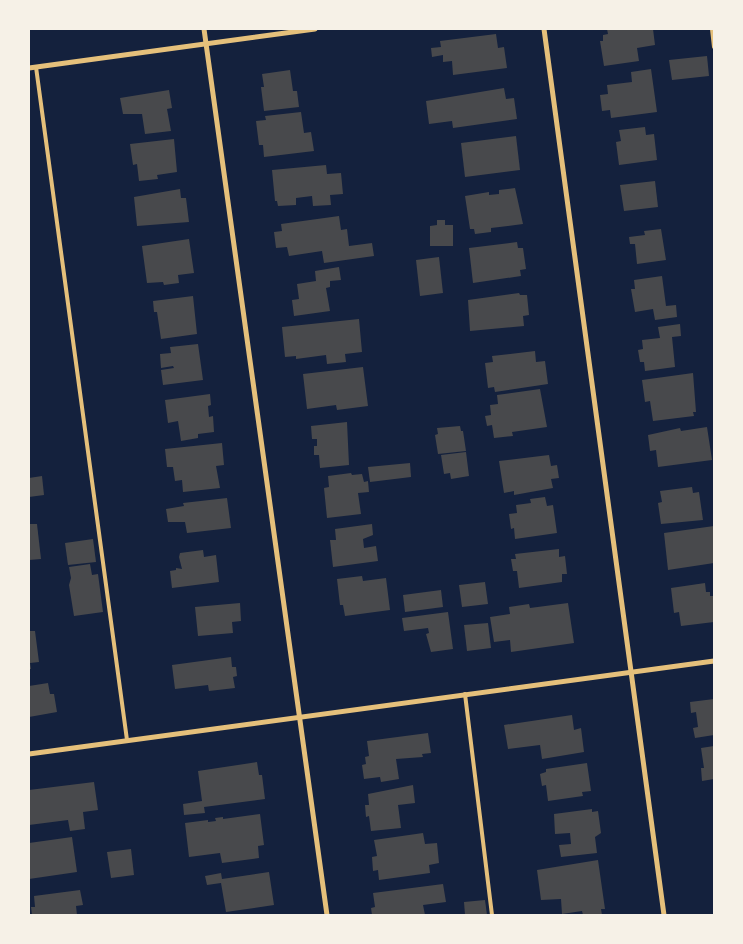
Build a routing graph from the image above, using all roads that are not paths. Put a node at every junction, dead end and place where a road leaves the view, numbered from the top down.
1 (204, 29) edge
2 (315, 29) edge
3 (544, 29) edge
4 (712, 29) edge
5 (206, 44) junction
6 (714, 47) edge
7 (36, 67) junction
8 (29, 68) edge
9 (714, 661) edge
10 (631, 671) junction
11 (464, 694) junction
12 (300, 716) junction
13 (127, 740) junction
14 (29, 754) edge
15 (327, 915) edge
16 (492, 915) edge
17 (664, 915) edge

1 - 5 street
2 - 5 street
3 - 10 street
4 - 6 lane
5 - 7 street
5 - 12 street
7 - 8 street
7 - 13 lane
9 - 10 street
10 - 11 street
10 - 17 street
11 - 12 street
11 - 16 lane
12 - 13 street
12 - 15 street
13 - 14 street

